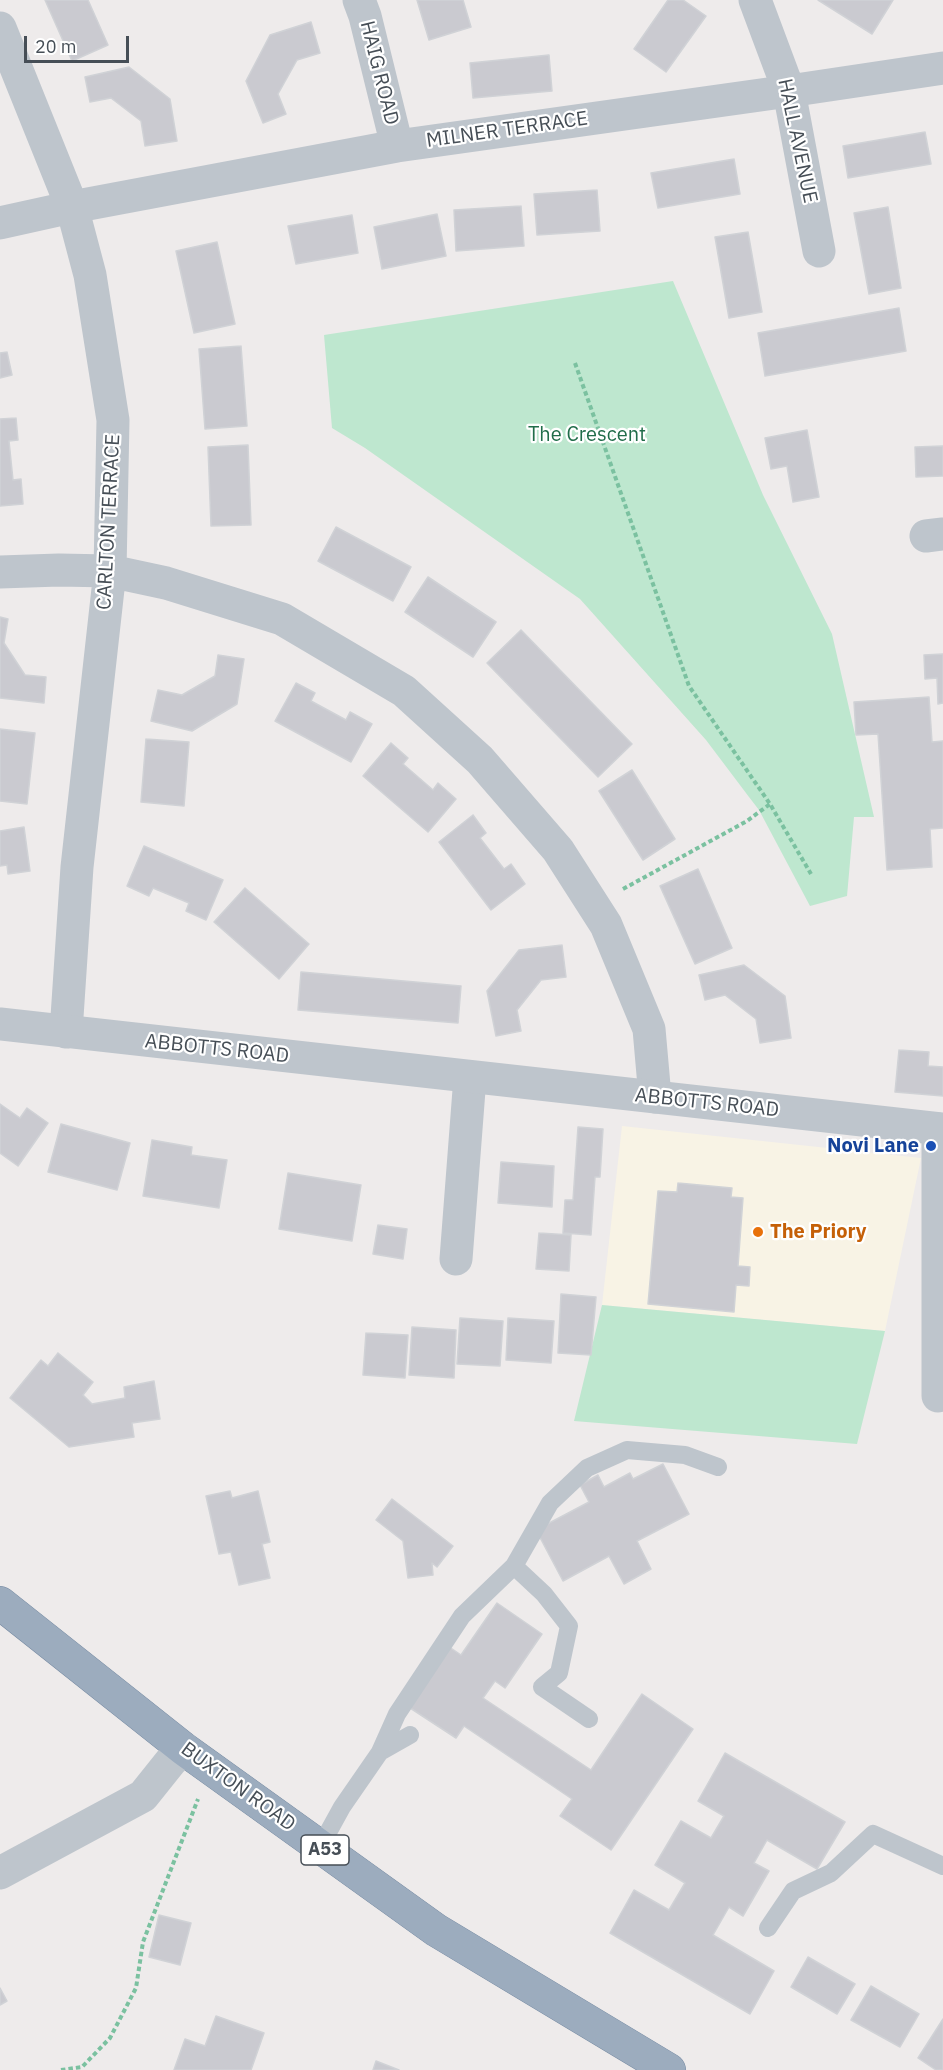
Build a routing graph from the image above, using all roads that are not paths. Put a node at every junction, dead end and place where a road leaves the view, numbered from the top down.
1 (358, 0) edge
2 (755, 0) edge
3 (0, 28) edge
4 (943, 68) edge
5 (789, 92) junction
6 (397, 146) junction
7 (72, 207) junction
8 (0, 223) edge
9 (819, 251) dead end
10 (110, 571) junction
11 (0, 572) edge
12 (0, 1024) edge
13 (66, 1032) junction
14 (470, 1077) junction
15 (656, 1097) junction
16 (941, 1129) edge
17 (456, 1259) dead end
18 (938, 1396) dead end
19 (718, 1467) dead end
20 (514, 1566) junction
21 (0, 1603) edge
22 (589, 1719) dead end
23 (410, 1735) dead end
24 (380, 1752) junction
25 (178, 1755) junction
26 (320, 1847) junction
27 (943, 1866) edge
28 (0, 1873) edge
29 (768, 1928) dead end
30 (669, 2070) edge

1 - 6 street, HAIG ROAD
2 - 5 street, HALL AVENUE
3 - 7 street, CARLTON TERRACE
4 - 5 street, MILNER TERRACE
5 - 6 street, MILNER TERRACE
5 - 9 street, HALL AVENUE
6 - 7 street, MILNER TERRACE
7 - 8 street, MILNER TERRACE
7 - 10 street, CARLTON TERRACE
10 - 11 street
10 - 13 street, CARLTON TERRACE
10 - 15 street
12 - 13 street, ABBOTTS ROAD
13 - 14 street, ABBOTTS ROAD
14 - 15 street, ABBOTTS ROAD
14 - 17 street
15 - 16 street, ABBOTTS ROAD
16 - 18 street
19 - 20 lane
20 - 22 lane
20 - 24 lane
21 - 25 highway, BUXTON ROAD / A53
23 - 24 lane
24 - 26 lane
25 - 26 highway, BUXTON ROAD / A53
25 - 28 street
26 - 30 highway, BUXTON ROAD / A53
27 - 29 lane

